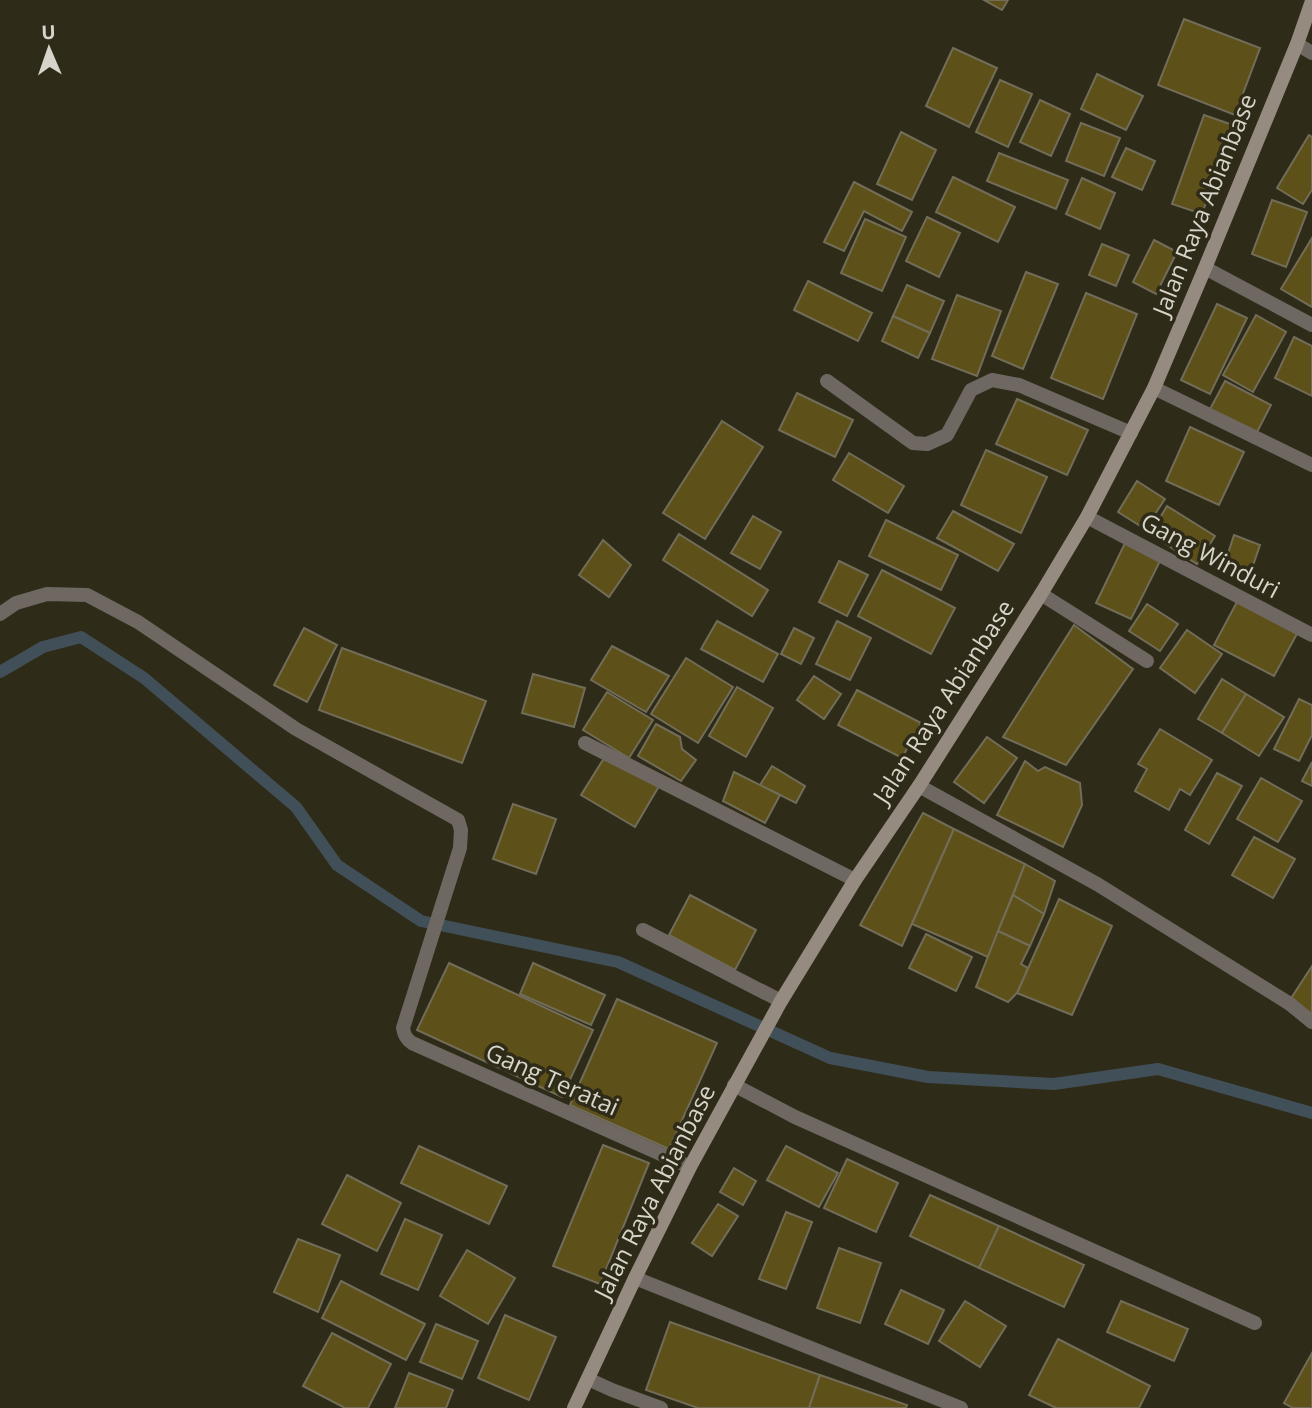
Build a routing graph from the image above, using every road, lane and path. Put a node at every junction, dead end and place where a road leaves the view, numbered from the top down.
1 (1312, 1) edge
2 (1297, 44) junction
3 (1312, 53) edge
4 (1205, 268) junction
5 (1312, 325) edge
6 (827, 382) dead end
7 (1154, 388) junction
8 (1131, 433) junction
9 (1312, 466) edge
10 (1087, 517) junction
11 (1041, 594) junction
12 (0, 614) edge
13 (1312, 635) edge
14 (1147, 662) dead end
15 (585, 743) dead end
16 (919, 786) junction
17 (855, 880) junction
18 (643, 930) dead end
19 (779, 1005) junction
20 (1312, 1022) edge
21 (734, 1085) junction
22 (690, 1167) junction
23 (635, 1278) junction
24 (1255, 1323) dead end
25 (588, 1379) junction
26 (573, 1408) edge
27 (661, 1408) edge
28 (961, 1408) edge

1 - 2 main road, Jalan Raya Abianbase
2 - 3 street
2 - 4 main road, Jalan Raya Abianbase
4 - 5 street
4 - 7 main road, Jalan Raya Abianbase
6 - 8 street
7 - 8 main road, Jalan Raya Abianbase
7 - 9 street
8 - 10 main road, Jalan Raya Abianbase
10 - 11 main road, Jalan Raya Abianbase
10 - 13 street, Gang Winduri
11 - 14 street
11 - 16 main road, Jalan Raya Abianbase
12 - 22 street, Gang Teratai
15 - 17 street
16 - 17 main road, Jalan Raya Abianbase
16 - 20 street
17 - 19 main road, Jalan Raya Abianbase
18 - 19 street
19 - 21 main road, Jalan Raya Abianbase
21 - 22 main road, Jalan Raya Abianbase
21 - 24 street
22 - 23 main road, Jalan Raya Abianbase
23 - 25 main road, Jalan Raya Abianbase
23 - 28 street
25 - 26 main road, Jalan Raya Abianbase
25 - 27 street

